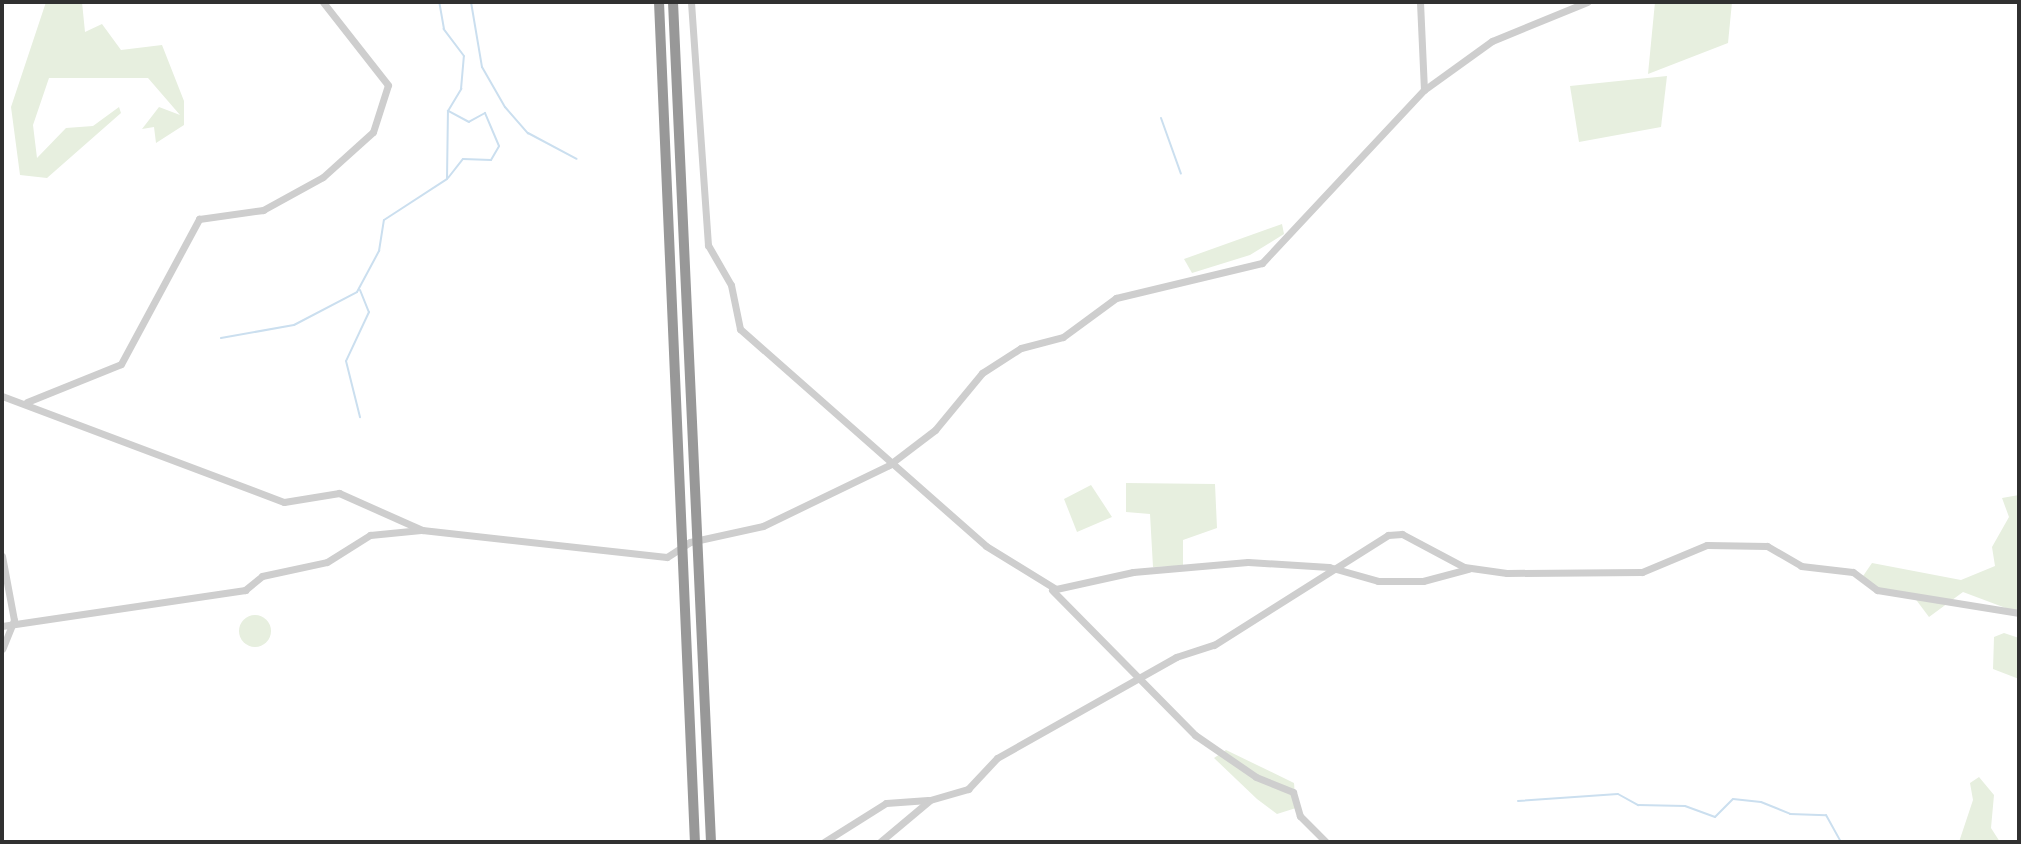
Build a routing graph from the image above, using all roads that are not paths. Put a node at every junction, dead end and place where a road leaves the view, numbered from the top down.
1 (323, 2) edge
2 (659, 2) edge
3 (673, 2) edge
4 (691, 2) edge
5 (1420, 2) edge
6 (1587, 2) edge
7 (1424, 90) junction
8 (2, 396) edge
9 (25, 402) junction
10 (893, 462) junction
11 (422, 530) junction
12 (698, 541) junction
13 (683, 546) junction
14 (2, 556) edge
15 (1329, 567) junction
16 (1468, 569) junction
17 (1050, 589) junction
18 (2019, 613) edge
19 (6, 626) edge
20 (2, 649) edge
21 (1138, 682) junction
22 (930, 800) junction
23 (695, 842) edge
24 (711, 842) edge
25 (824, 842) edge
26 (880, 842) edge
27 (1326, 842) edge

1 - 9 street
2 - 13 highway
3 - 12 highway
4 - 10 street
5 - 7 street
6 - 7 street
7 - 10 street
8 - 9 street
9 - 11 street
10 - 12 street
10 - 17 street
11 - 13 street
11 - 19 street
12 - 13 street
12 - 24 highway
13 - 23 highway
14 - 19 street
15 - 16 street
15 - 16 street
15 - 17 street
15 - 21 street
16 - 18 street
17 - 21 street
19 - 20 street
21 - 22 street
21 - 27 street
22 - 25 street
22 - 26 street

